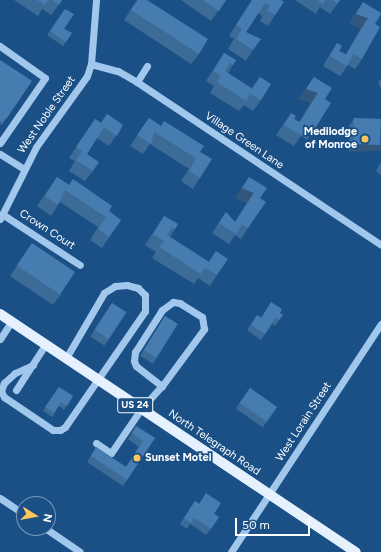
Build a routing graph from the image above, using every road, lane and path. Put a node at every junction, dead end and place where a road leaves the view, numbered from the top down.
1 (96, 0) edge
2 (0, 46) edge
3 (91, 64) junction
4 (147, 66) dead end
5 (138, 82) junction
6 (0, 143) edge
7 (0, 154) edge
8 (24, 169) junction
9 (1, 216) edge
10 (381, 245) edge
11 (80, 265) dead end
12 (0, 314) edge
13 (11, 322) junction
14 (381, 324) edge
15 (0, 338) edge
16 (46, 345) junction
17 (66, 358) junction
18 (32, 365) junction
19 (96, 379) junction
20 (162, 386) junction
21 (16, 390) dead end
22 (141, 409) junction
23 (96, 443) dead end
24 (270, 495) junction
25 (0, 498) edge
26 (16, 509) edge
27 (56, 536) edge
28 (80, 552) edge
29 (231, 552) edge
30 (356, 552) edge

1 - 3 street, West Noble Street
2 - 6 street
3 - 5 street, Village Green Lane
3 - 8 street, West Noble Street
4 - 5 street
5 - 10 street, Village Green Lane
7 - 8 street
8 - 9 street, West Noble Street
9 - 11 street, Crown Court
12 - 13 main road, North Telegraph Road / US 24
13 - 15 street
13 - 16 main road, North Telegraph Road / US 24
14 - 24 street, West Lorain Street
16 - 17 main road, North Telegraph Road / US 24
16 - 18 street
17 - 19 main road, North Telegraph Road / US 24
17 - 19 street
18 - 19 street
18 - 21 street
19 - 22 main road, North Telegraph Road / US 24
20 - 20 street
20 - 22 street
22 - 23 street
22 - 24 main road, North Telegraph Road / US 24
24 - 29 street, West Lorain Street
24 - 30 main road, North Telegraph Road / US 24
25 - 26 street
27 - 28 street

